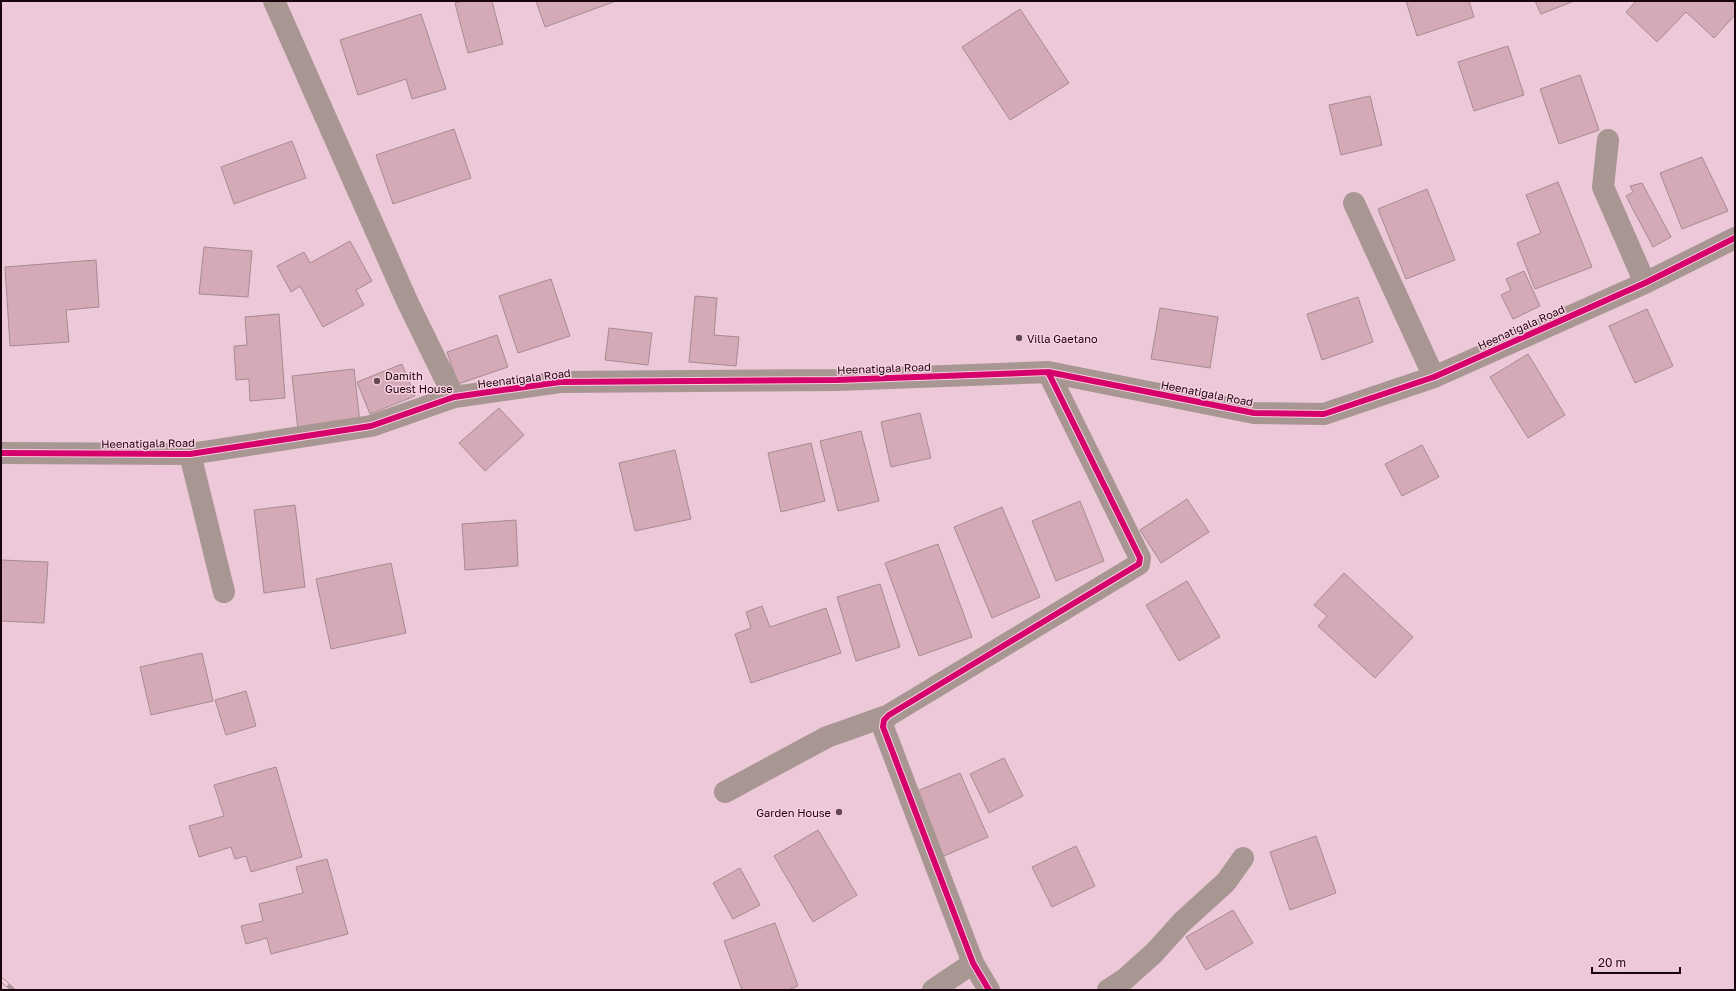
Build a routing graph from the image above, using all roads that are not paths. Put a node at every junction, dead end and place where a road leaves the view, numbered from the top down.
1 (274, 1) edge
2 (1608, 140) dead end
3 (1354, 203) dead end
4 (1735, 238) edge
5 (1646, 283) junction
6 (1048, 372) junction
7 (1434, 377) junction
8 (454, 396) junction
9 (1, 453) edge
10 (190, 454) junction
11 (224, 592) dead end
12 (889, 715) junction
13 (725, 792) dead end
14 (1243, 858) dead end
15 (973, 963) junction
16 (933, 990) edge
17 (989, 990) edge
18 (1108, 990) edge

1 - 8 street
2 - 5 street
3 - 7 street
4 - 5 street, Heenatigala Road
5 - 7 street, Heenatigala Road
6 - 7 street, Heenatigala Road
6 - 8 street, Heenatigala Road
6 - 12 street
8 - 10 street, Heenatigala Road
9 - 10 street, Heenatigala Road
10 - 11 street
12 - 13 street
12 - 15 street
14 - 18 street
15 - 16 street
15 - 17 street

